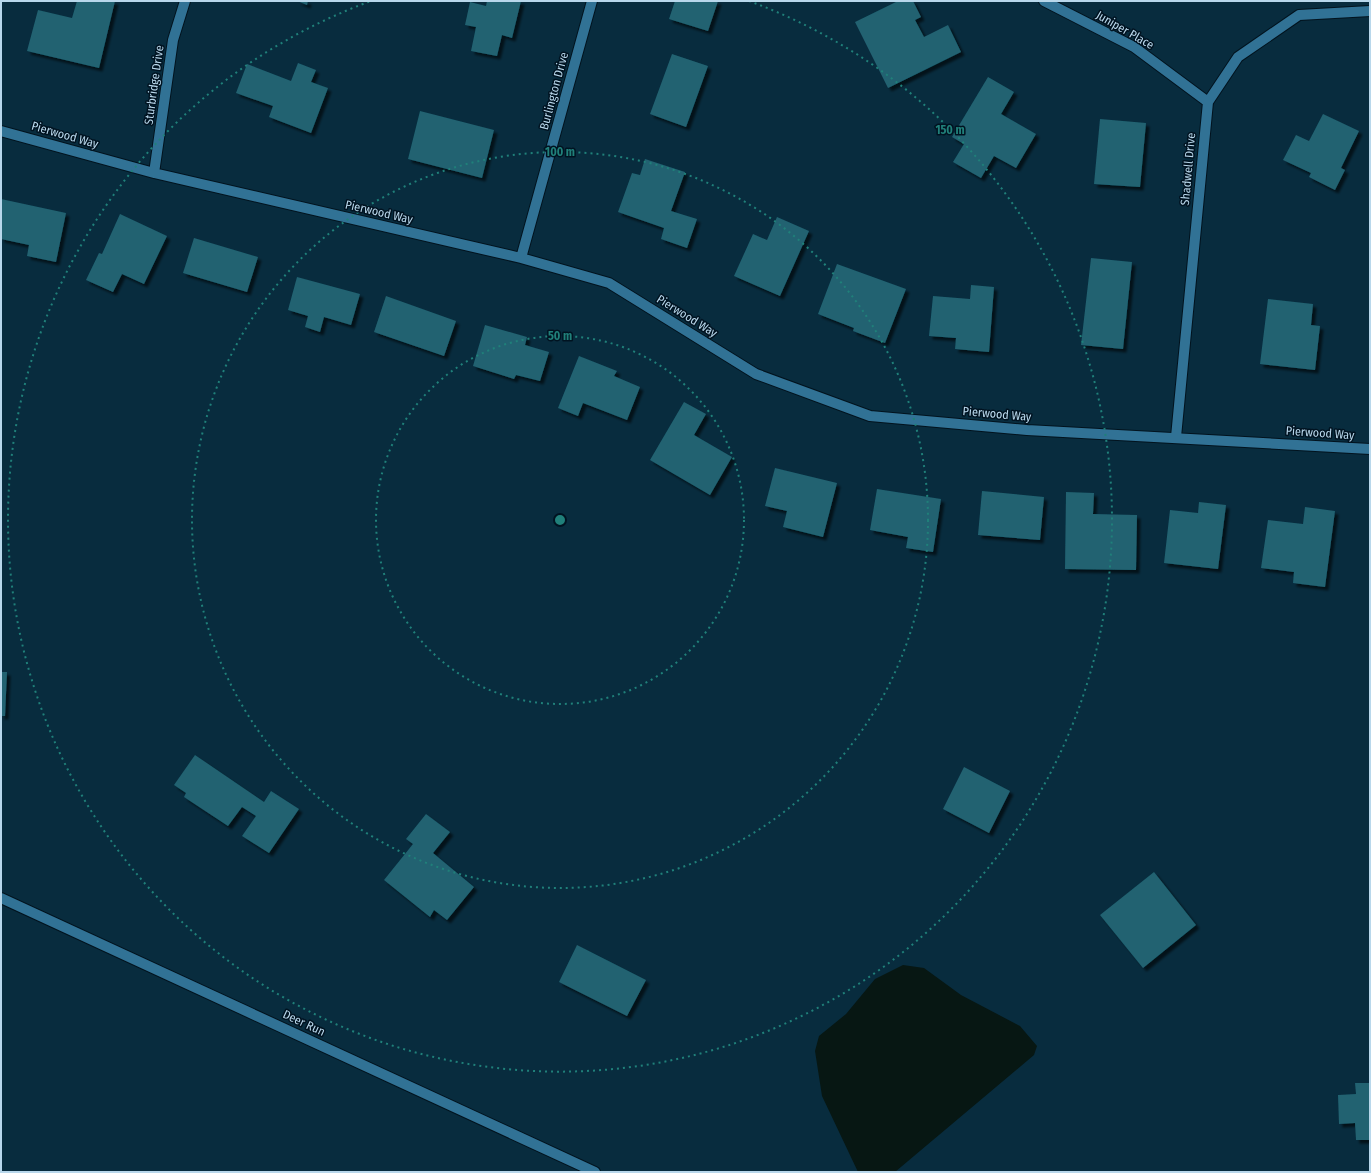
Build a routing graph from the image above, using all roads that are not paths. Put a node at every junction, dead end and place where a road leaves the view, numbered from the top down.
1 (185, 1) edge
2 (592, 1) edge
3 (1044, 1) edge
4 (1370, 11) edge
5 (1208, 102) junction
6 (1, 131) edge
7 (154, 173) junction
8 (521, 258) junction
9 (1176, 437) junction
10 (1370, 449) edge
11 (1, 898) edge
12 (595, 1172) edge

1 - 7 street, Sturbridge Drive
2 - 8 street, Burlington Drive
3 - 5 street, Juniper Place
4 - 5 street, Shadwell Drive
5 - 9 street, Shadwell Drive
6 - 7 street, Pierwood Way
7 - 8 street, Pierwood Way
8 - 9 street, Pierwood Way
9 - 10 street, Pierwood Way
11 - 12 street, Deer Run

